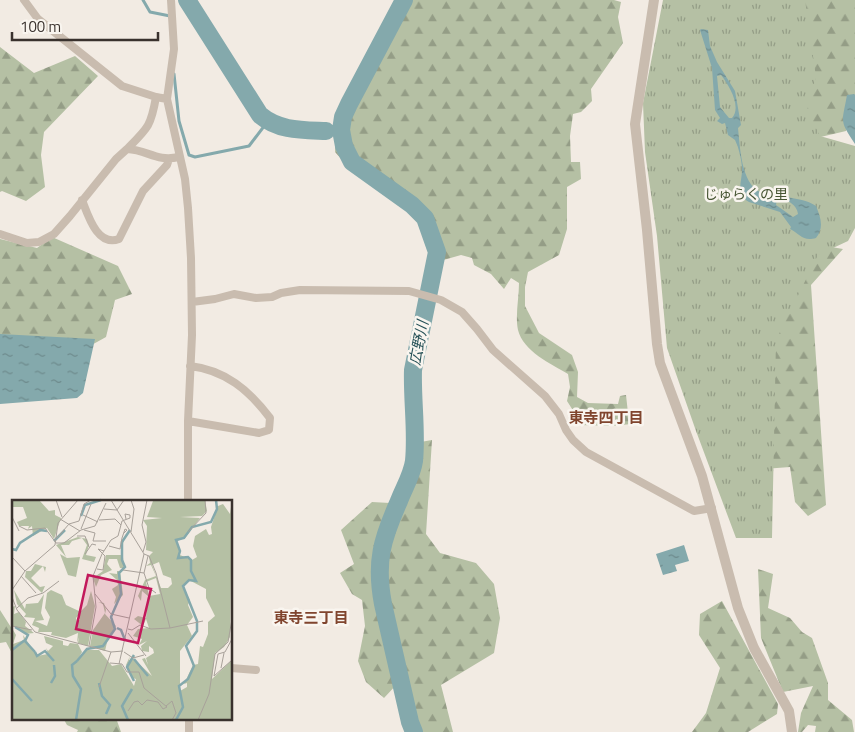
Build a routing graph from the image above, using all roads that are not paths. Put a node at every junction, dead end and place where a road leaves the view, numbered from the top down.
1 (24, 0) edge
2 (35, 0) edge
3 (170, 0) edge
4 (654, 0) edge
5 (29, 8) junction
6 (156, 97) junction
7 (167, 99) junction
8 (127, 149) junction
9 (179, 156) junction
10 (169, 159) junction
11 (82, 200) junction
12 (0, 234) edge
13 (192, 302) junction
14 (190, 366) junction
15 (188, 421) junction
16 (188, 500) edge
17 (712, 508) junction
18 (232, 668) edge
19 (256, 670) dead end
20 (792, 732) edge

1 - 5 street
2 - 5 street
3 - 7 street
4 - 17 street
5 - 6 street
6 - 7 street
6 - 8 street
7 - 9 street
8 - 10 street
8 - 11 street
9 - 10 street
9 - 13 street
10 - 11 street
11 - 12 street
13 - 14 street
13 - 17 street
14 - 15 street
14 - 15 street
15 - 16 street
17 - 20 street
18 - 19 street

